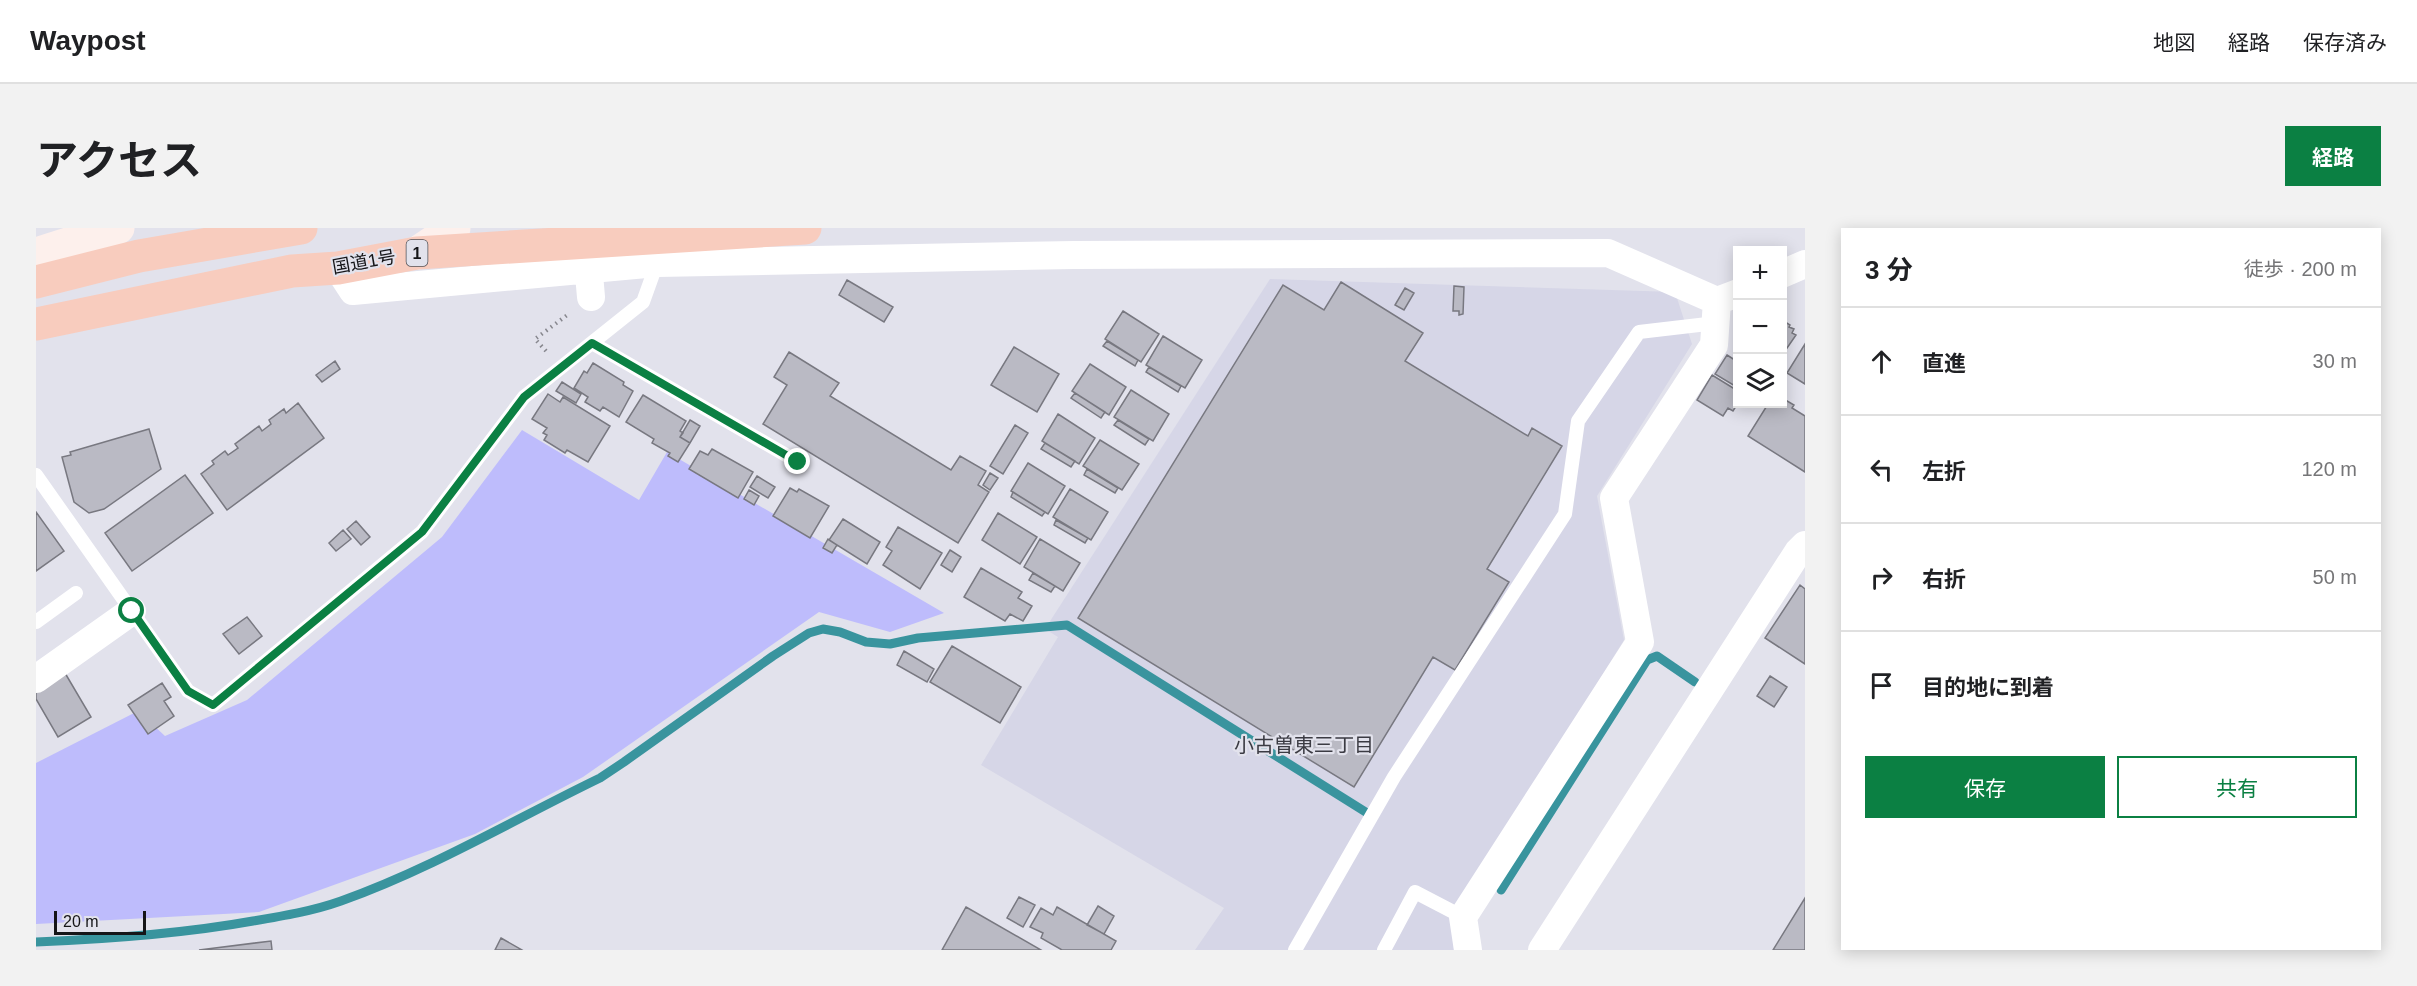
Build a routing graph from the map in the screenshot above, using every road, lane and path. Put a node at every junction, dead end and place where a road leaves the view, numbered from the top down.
1 (118, 228) edge
2 (302, 228) edge
3 (454, 228) edge
4 (585, 228) edge
5 (805, 228) edge
6 (417, 253) junction
7 (36, 254) edge
8 (657, 263) junction
9 (1805, 264) edge
10 (338, 268) junction
11 (1787, 272) edge
12 (36, 282) edge
13 (591, 297) joint
14 (1723, 306) edge
15 (36, 324) edge
16 (592, 343) junction
17 (554, 345) dead end
18 (798, 462) dead end
19 (36, 475) edge
20 (1802, 552) edge
21 (76, 593) dead end
22 (132, 611) junction
23 (36, 622) edge
24 (36, 680) edge
25 (1462, 917) junction
26 (1295, 950) edge
27 (1384, 950) edge
28 (1468, 950) edge
29 (1542, 950) edge

1 - 7 main road
2 - 12 highway
3 - 6 main road
4 - 13 street
5 - 6 highway, 国道1号 / 1
6 - 10 highway, 国道1号 / 1
8 - 10 street
8 - 14 street
8 - 16 lane
9 - 11 street
10 - 15 highway, 国道1号 / 1
13 - 17 path
14 - 25 street
14 - 26 lane
16 - 18 lane
16 - 22 lane
19 - 22 lane
20 - 29 street
21 - 23 lane
22 - 24 street
25 - 27 lane
25 - 28 street

